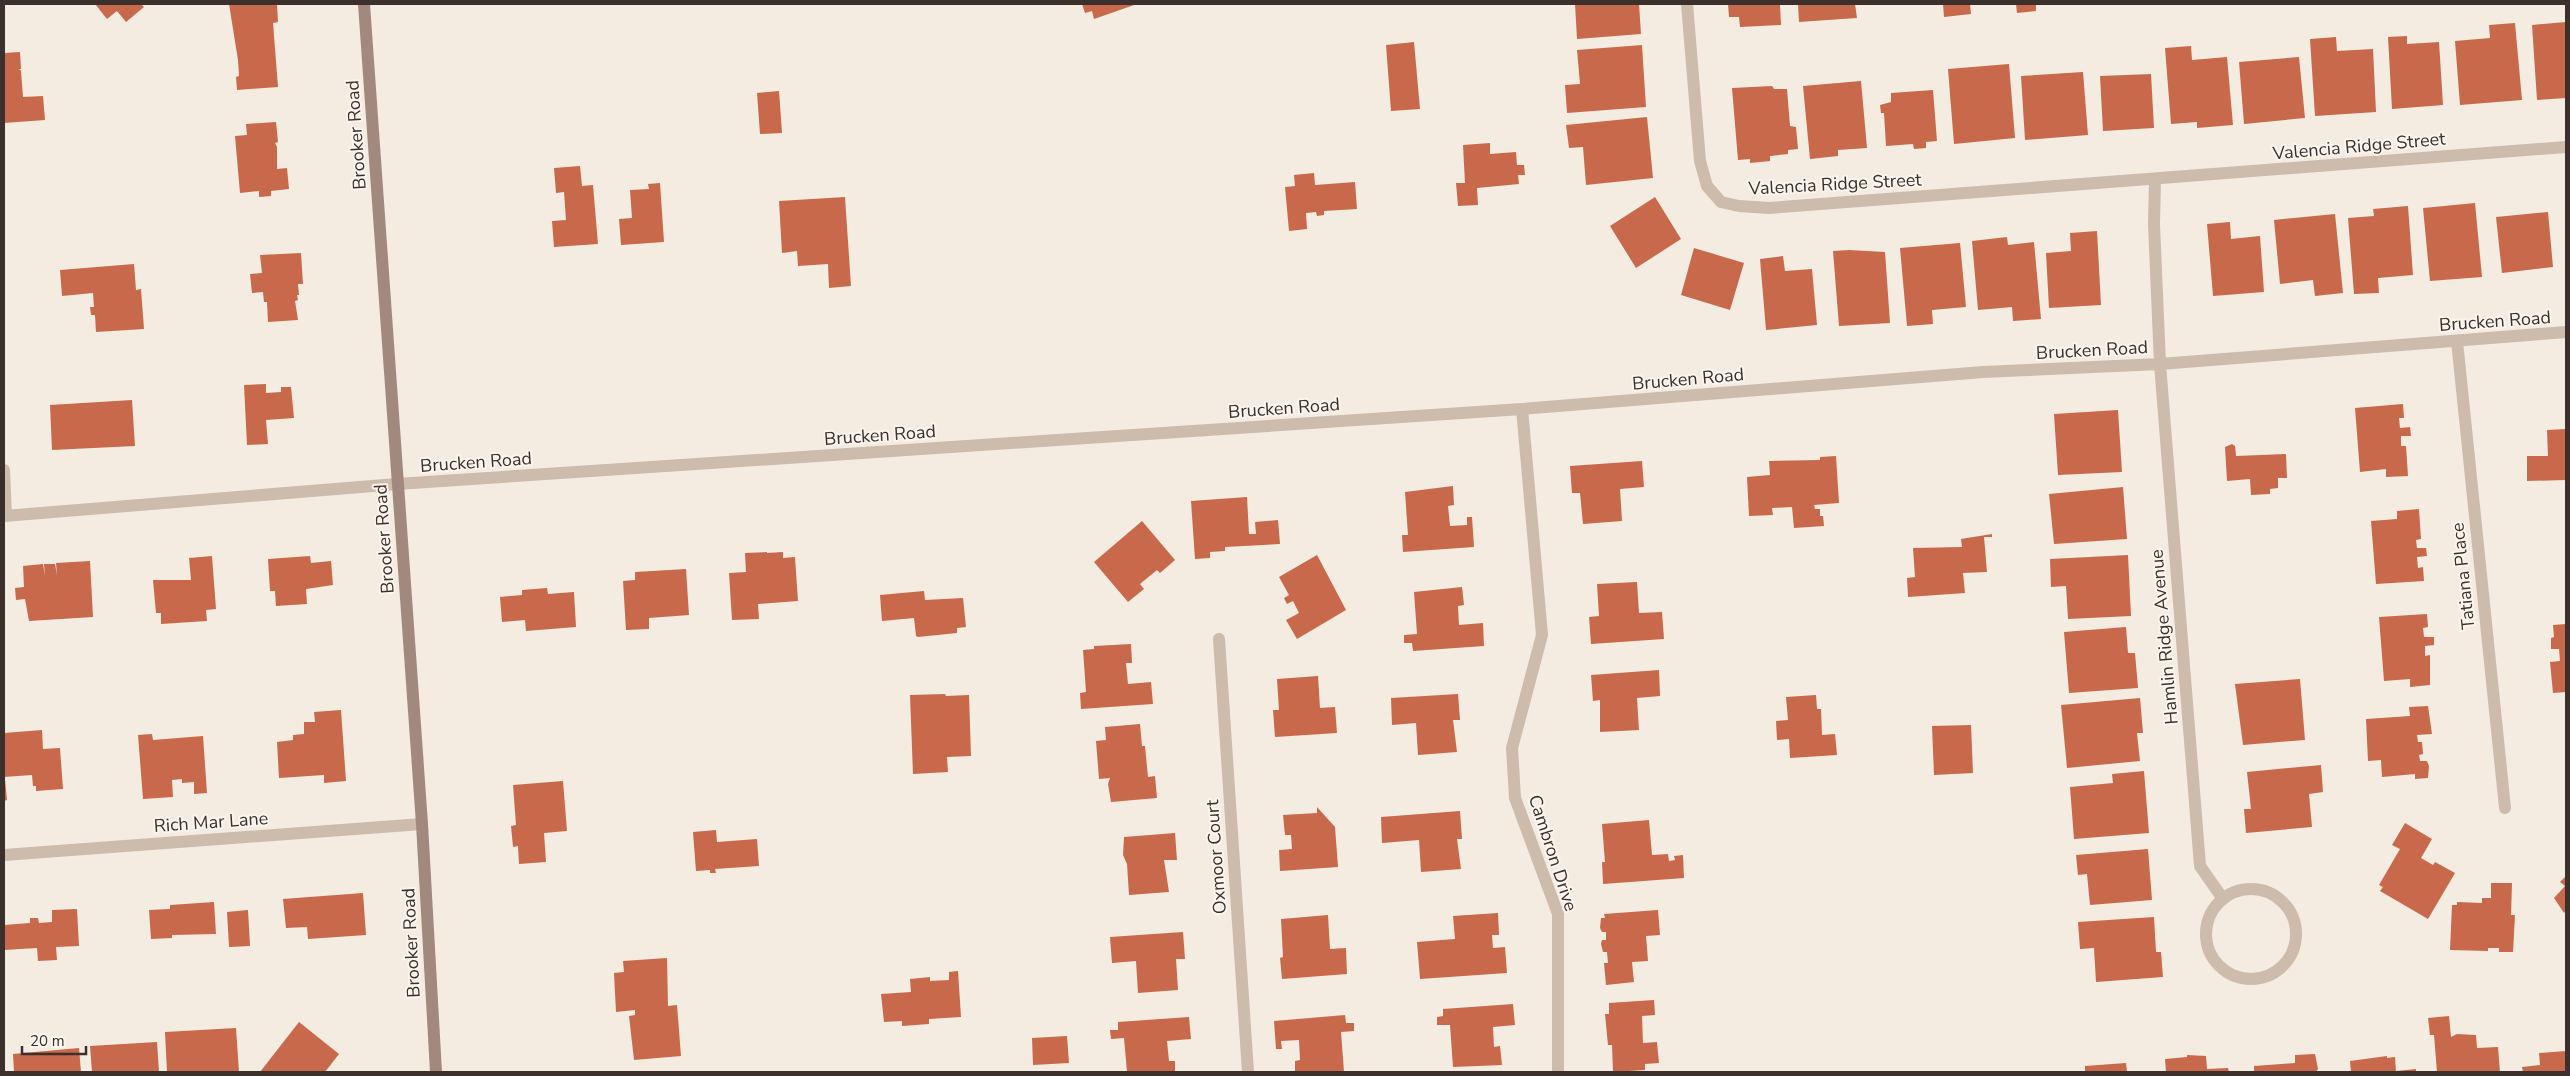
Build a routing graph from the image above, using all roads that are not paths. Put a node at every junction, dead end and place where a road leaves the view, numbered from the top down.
1 (364, 4) edge
2 (1687, 4) edge
3 (2566, 147) edge
4 (2156, 180) junction
5 (2566, 332) edge
6 (2457, 341) junction
7 (2160, 364) junction
8 (1522, 409) junction
9 (4, 470) edge
10 (397, 484) junction
11 (5, 516) edge
12 (1219, 639) dead end
13 (2505, 808) dead end
14 (422, 824) junction
15 (4, 855) edge
16 (2223, 899) junction
17 (436, 1072) edge
18 (1248, 1072) edge
19 (1558, 1072) edge

1 - 10 street, Brooker Road
2 - 4 street, Valencia Ridge Street
3 - 4 street, Valencia Ridge Street
4 - 7 street
5 - 6 street, Brucken Road
6 - 7 street, Brucken Road
6 - 13 street, Tatiana Place
7 - 8 street, Brucken Road
7 - 16 street, Hamlin Ridge Avenue
8 - 10 street, Brucken Road
8 - 19 street, Cambron Drive
9 - 11 street
10 - 11 street, Brucken Road
10 - 14 street, Brooker Road
12 - 18 street, Oxmoor Court
14 - 15 street, Rich Mar Lane
14 - 17 street, Brooker Road
16 - 16 street

